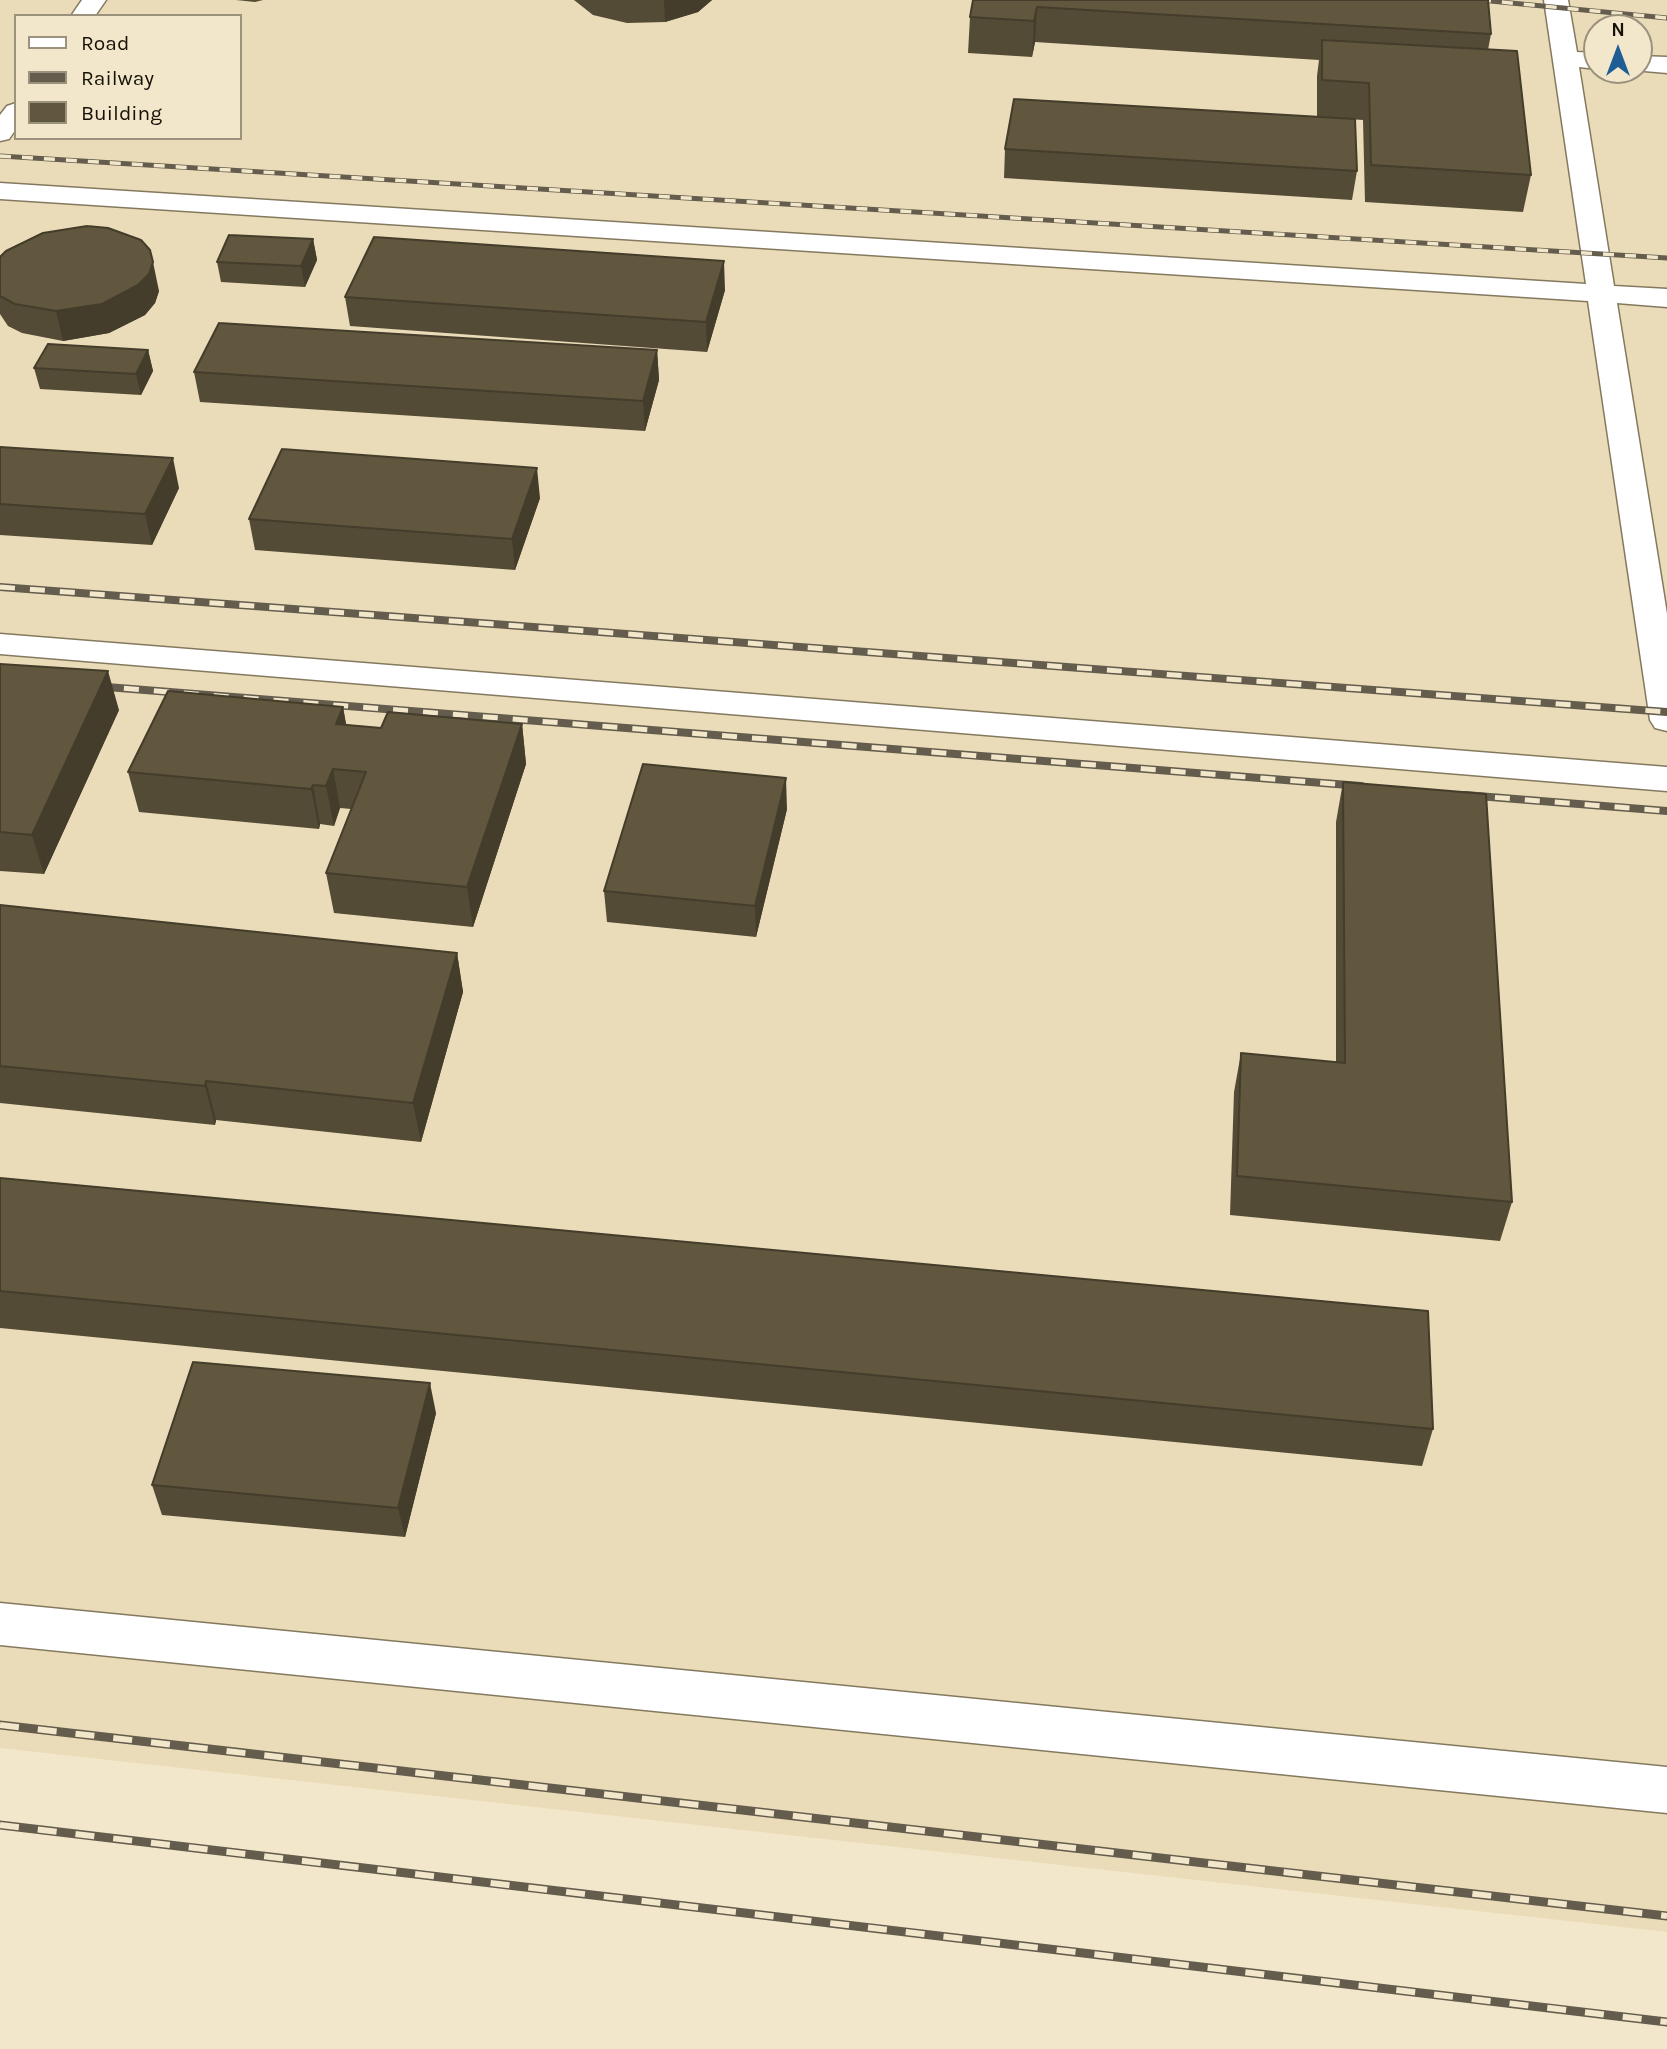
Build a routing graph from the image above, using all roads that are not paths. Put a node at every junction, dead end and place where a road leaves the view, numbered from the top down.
1 (1556, 0) edge
2 (1564, 59) junction
3 (1583, 60) edge
4 (14, 114) edge
5 (0, 133) edge
6 (0, 191) edge
7 (1603, 293) junction
8 (1667, 298) edge
9 (0, 645) edge
10 (1667, 720) edge
11 (1667, 779) edge
12 (0, 1624) edge
13 (1667, 1790) edge

1 - 2 lane
2 - 3 lane
2 - 7 lane
4 - 5 lane
6 - 7 lane
7 - 8 lane
7 - 10 lane
9 - 11 lane
12 - 13 lane

